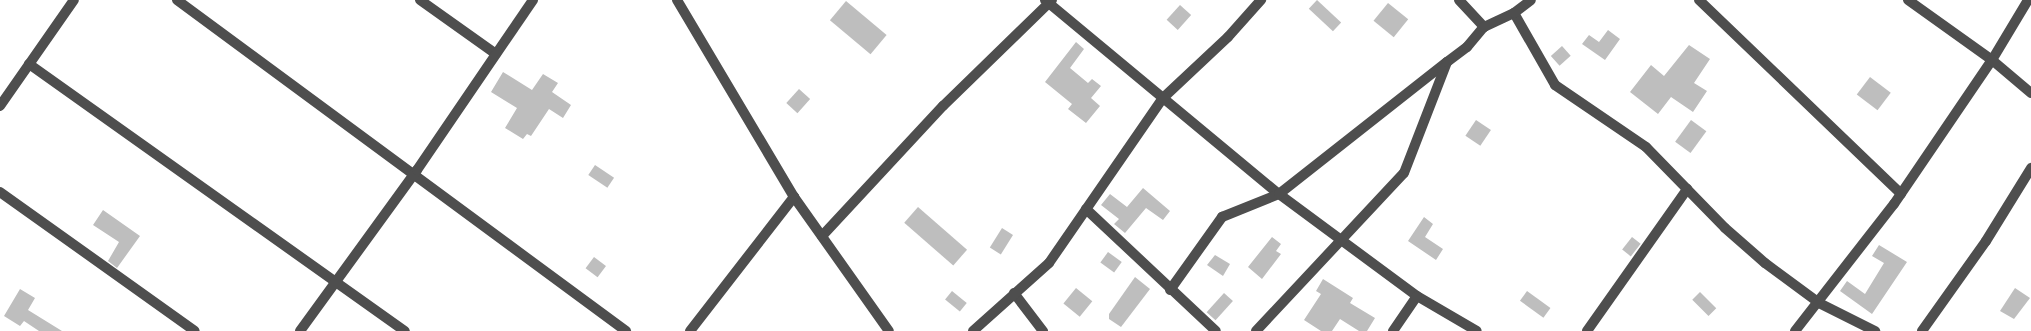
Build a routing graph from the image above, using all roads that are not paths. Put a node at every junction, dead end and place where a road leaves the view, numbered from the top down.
1 (74, 0) edge
2 (177, 0) edge
3 (420, 0) edge
4 (533, 0) edge
5 (677, 0) edge
6 (1261, 0) edge
7 (1459, 0) edge
8 (1531, 0) edge
9 (1699, 0) edge
10 (1908, 0) edge
11 (2028, 0) edge
12 (1049, 1) edge
13 (1514, 13) junction
14 (1484, 27) junction
15 (496, 54) junction
16 (1992, 60) junction
17 (1447, 62) junction
18 (29, 64) junction
19 (2031, 93) edge
20 (1163, 98) junction
21 (0, 106) edge
22 (2031, 168) edge
23 (414, 174) junction
24 (1687, 189) junction
25 (0, 192) edge
26 (1279, 194) junction
27 (1901, 194) junction
28 (794, 197) junction
29 (1086, 209) junction
30 (822, 236) junction
31 (1342, 238) junction
32 (336, 282) junction
33 (1170, 290) junction
34 (1014, 293) junction
35 (1417, 296) junction
36 (1819, 303) junction
37 (195, 331) edge
38 (300, 331) edge
39 (405, 331) edge
40 (626, 331) edge
41 (690, 331) edge
42 (889, 331) edge
43 (974, 331) edge
44 (1043, 331) edge
45 (1216, 331) edge
46 (1256, 331) edge
47 (1393, 331) edge
48 (1477, 331) edge
49 (1587, 331) edge
50 (1796, 331) edge
51 (1874, 331) edge
52 (1922, 331) edge

1 - 18 street
2 - 23 street
3 - 15 street
4 - 15 street
5 - 28 street
6 - 20 street
7 - 14 street
8 - 13 street
9 - 27 street
10 - 16 street
11 - 16 street
12 - 20 street
12 - 30 street
13 - 14 street
13 - 24 street
14 - 17 street
15 - 23 street
16 - 19 street
16 - 27 street
17 - 26 street
17 - 31 street
18 - 21 street
18 - 32 street
20 - 26 street
20 - 29 street
22 - 52 street
23 - 32 street
23 - 40 street
24 - 36 street
24 - 49 street
25 - 37 street
26 - 31 street
26 - 33 street
27 - 36 street
28 - 30 street
28 - 41 street
29 - 33 street
29 - 34 street
30 - 42 street
31 - 35 street
31 - 46 street
32 - 38 street
32 - 39 street
33 - 45 street
34 - 43 street
34 - 44 street
35 - 47 street
35 - 48 street
36 - 50 street
36 - 51 street

